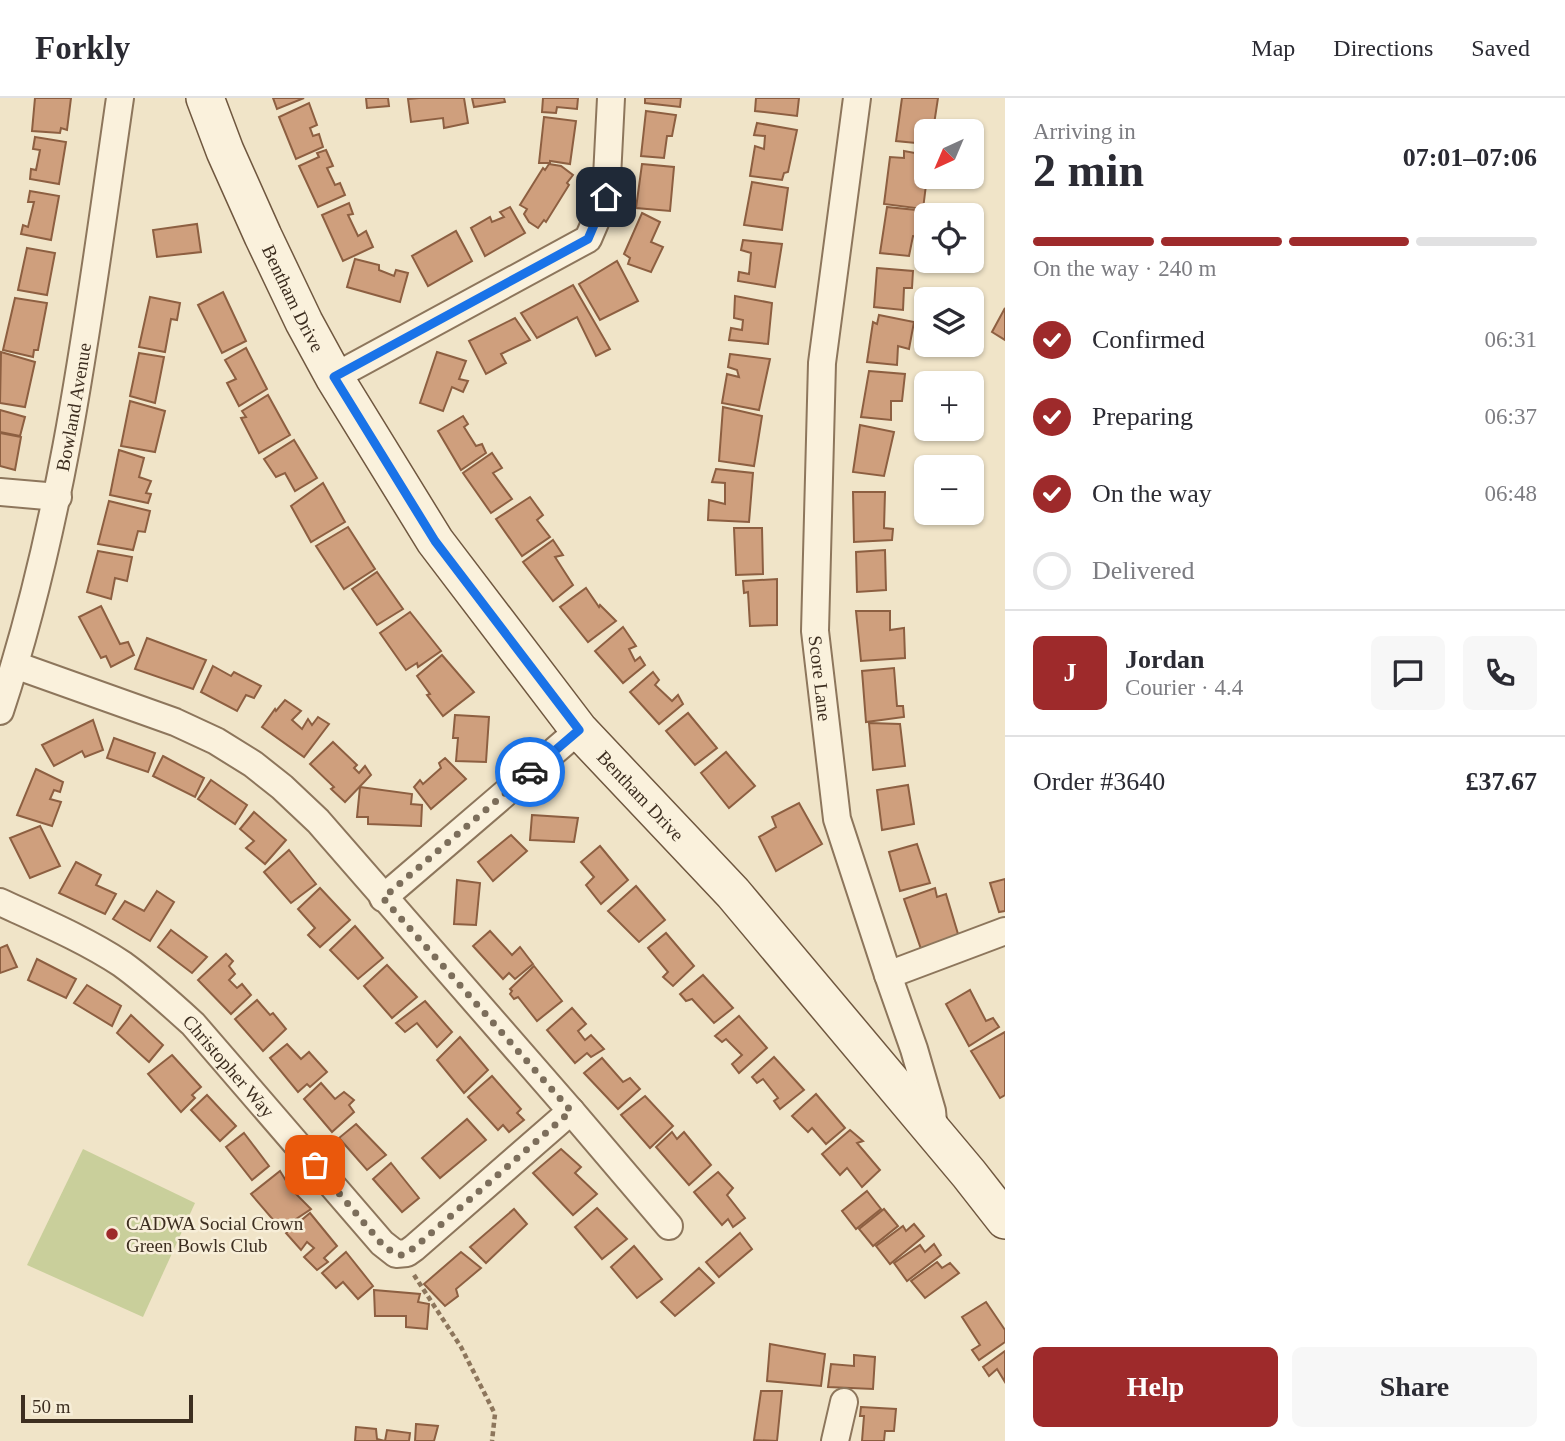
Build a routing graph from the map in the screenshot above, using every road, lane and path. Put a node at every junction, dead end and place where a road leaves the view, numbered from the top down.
1 (120, 98) edge
2 (205, 98) edge
3 (611, 98) edge
4 (857, 98) edge
5 (334, 377) junction
6 (0, 492) edge
7 (58, 497) junction
8 (15, 665) junction
9 (0, 711) edge
10 (579, 730) junction
11 (383, 898) junction
12 (0, 902) edge
13 (1005, 931) edge
14 (888, 975) junction
15 (571, 1111) junction
16 (935, 1136) junction
17 (1005, 1220) edge
18 (669, 1226) dead end
19 (401, 1255) junction
20 (845, 1402) dead end
21 (492, 1441) edge
22 (835, 1441) edge

1 - 7 street, Bowland Avenue
2 - 5 street, Bentham Drive
3 - 5 street
4 - 14 street, Score Lane
5 - 10 street, Bentham Drive
6 - 7 street
7 - 8 street, Bowland Avenue
8 - 9 street, Bowland Avenue
8 - 11 street
10 - 11 street
10 - 16 street, Bentham Drive
11 - 15 street
12 - 19 street, Christopher Way
13 - 14 street
14 - 16 street, Score Lane
15 - 18 street
15 - 19 street
16 - 17 street
19 - 21 path
20 - 22 street

